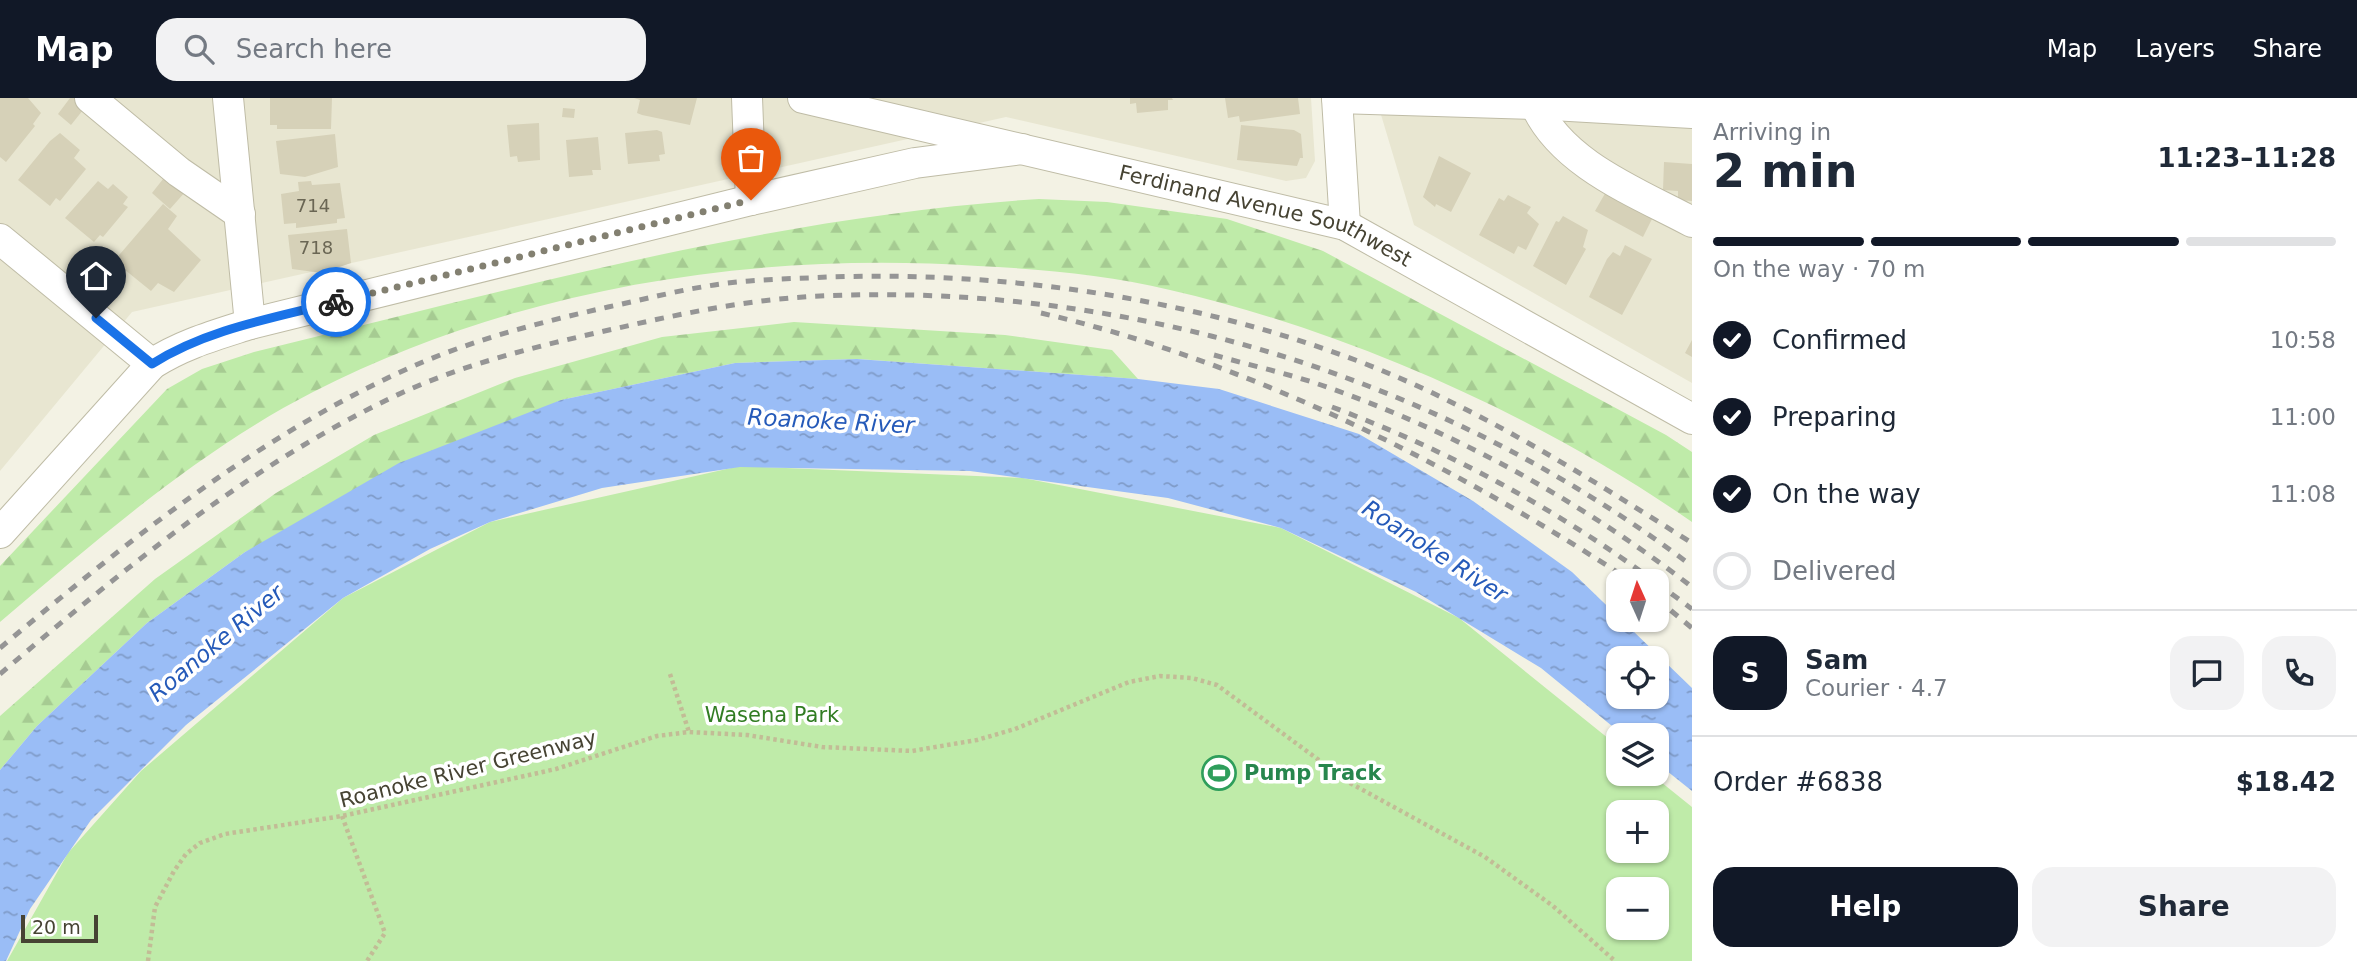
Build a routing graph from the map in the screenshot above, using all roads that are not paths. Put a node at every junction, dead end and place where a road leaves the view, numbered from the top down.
1 (90, 98) edge
2 (228, 98) edge
3 (747, 98) edge
4 (803, 98) edge
5 (1337, 98) edge
6 (1535, 104) junction
7 (1692, 113) edge
8 (1022, 149) junction
9 (751, 200) junction
10 (240, 214) junction
11 (1692, 222) edge
12 (1345, 225) junction
13 (0, 239) edge
14 (250, 324) junction
15 (152, 364) junction
16 (1692, 419) edge
17 (0, 533) edge

1 - 10 street
2 - 10 street
3 - 9 street
4 - 8 street, Ferdinand Avenue Southwest
5 - 6 street
5 - 12 street
6 - 7 street
6 - 11 street
8 - 9 street
8 - 12 street, Ferdinand Avenue Southwest
9 - 14 street
10 - 14 street
12 - 16 street, Ferdinand Avenue Southwest
13 - 15 street
14 - 15 street
15 - 17 street

